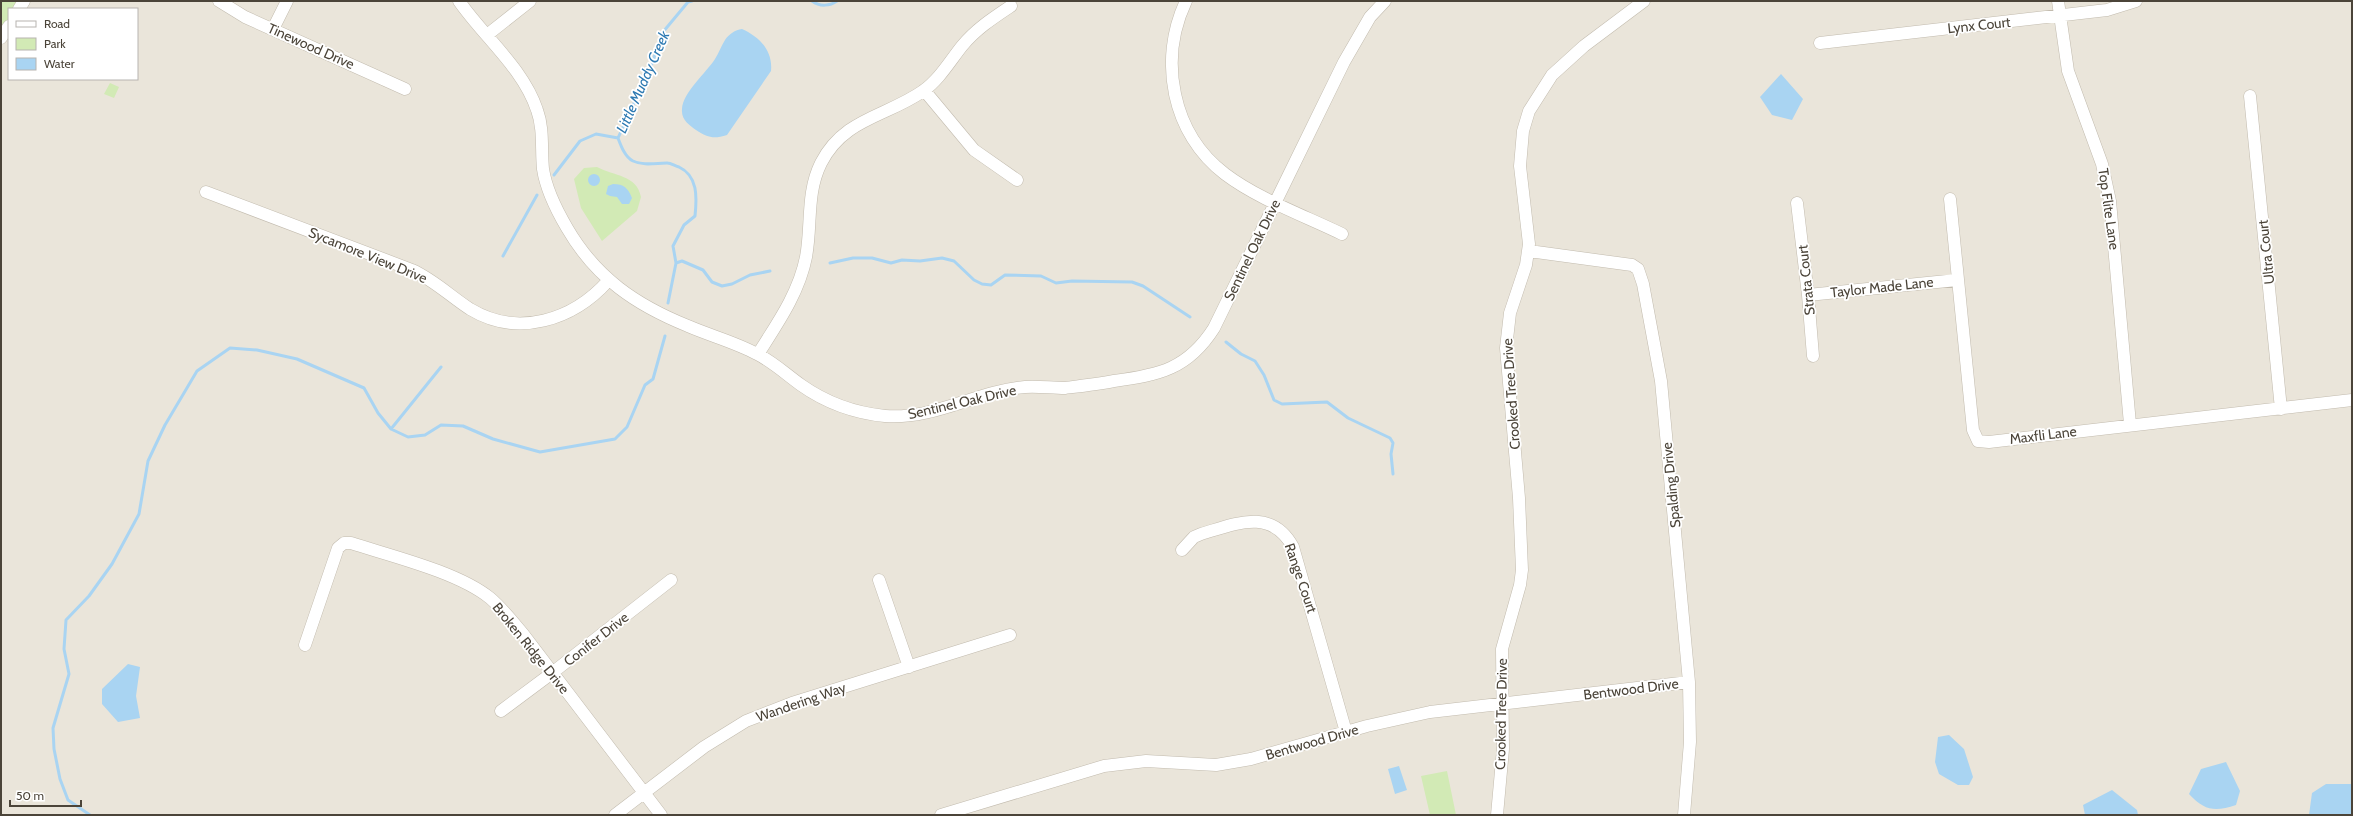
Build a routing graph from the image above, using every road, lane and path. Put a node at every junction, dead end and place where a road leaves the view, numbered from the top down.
1 (219, 1) edge
2 (287, 1) edge
3 (459, 1) edge
4 (530, 1) edge
5 (1186, 1) edge
6 (1385, 1) edge
7 (1644, 1) edge
8 (2058, 1) edge
9 (2136, 1) edge
10 (1011, 6) dead end
11 (2059, 16) junction
12 (8, 28) edge
13 (273, 29) junction
14 (487, 35) junction
15 (1, 38) edge
16 (1820, 43) dead end
17 (405, 89) dead end
18 (924, 90) junction
19 (2250, 96) dead end
20 (1017, 180) dead end
21 (206, 192) dead end
22 (1950, 199) dead end
23 (1276, 202) junction
24 (1797, 203) dead end
25 (1342, 234) dead end
26 (1528, 251) junction
27 (1957, 280) junction
28 (608, 281) junction
29 (1808, 295) junction
30 (758, 354) junction
31 (1813, 356) dead end
32 (2352, 400) edge
33 (2281, 409) junction
34 (2130, 424) junction
35 (1182, 550) dead end
36 (671, 580) dead end
37 (879, 580) dead end
38 (1010, 635) dead end
39 (306, 645) dead end
40 (909, 667) junction
41 (552, 673) junction
42 (1689, 682) junction
43 (1502, 704) junction
44 (500, 711) dead end
45 (1346, 732) junction
46 (644, 793) junction
47 (615, 815) edge
48 (661, 815) edge
49 (941, 815) edge
50 (1497, 815) edge
51 (1684, 815) edge

1 - 13 street, Tinewood Drive
2 - 13 street
3 - 14 street, Sentinel Oak Drive
4 - 14 street
5 - 23 street
6 - 23 street, Sentinel Oak Drive
7 - 26 street, Crooked Tree Drive
8 - 11 street, Top Flite Lane
9 - 11 street, Lynx Court
10 - 18 street
11 - 16 street, Lynx Court
11 - 34 street, Top Flite Lane
12 - 15 street
13 - 17 street, Tinewood Drive
14 - 28 street, Sentinel Oak Drive
18 - 20 street
18 - 30 street
19 - 33 street, Ultra Court
21 - 28 street, Sycamore View Drive
22 - 27 street, Maxfli Lane
23 - 25 street
23 - 30 street, Sentinel Oak Drive
24 - 29 street, Strata Court
26 - 42 street, Spalding Drive
26 - 43 street, Crooked Tree Drive
27 - 29 street, Taylor Made Lane
27 - 34 street, Maxfli Lane
28 - 30 street, Sentinel Oak Drive
29 - 31 street, Strata Court
32 - 33 street, Maxfli Lane
33 - 34 street, Maxfli Lane
35 - 45 street, Range Court
36 - 41 street, Conifer Drive
37 - 40 street
38 - 40 street, Wandering Way
39 - 41 street, Broken Ridge Drive
40 - 46 street, Wandering Way
41 - 44 street, Conifer Drive
41 - 46 street, Broken Ridge Drive
42 - 43 street, Bentwood Drive
42 - 51 street, Spalding Drive
43 - 45 street, Bentwood Drive
43 - 50 street, Crooked Tree Drive
45 - 49 street, Bentwood Drive
46 - 47 street, Wandering Way
46 - 48 street, Broken Ridge Drive

